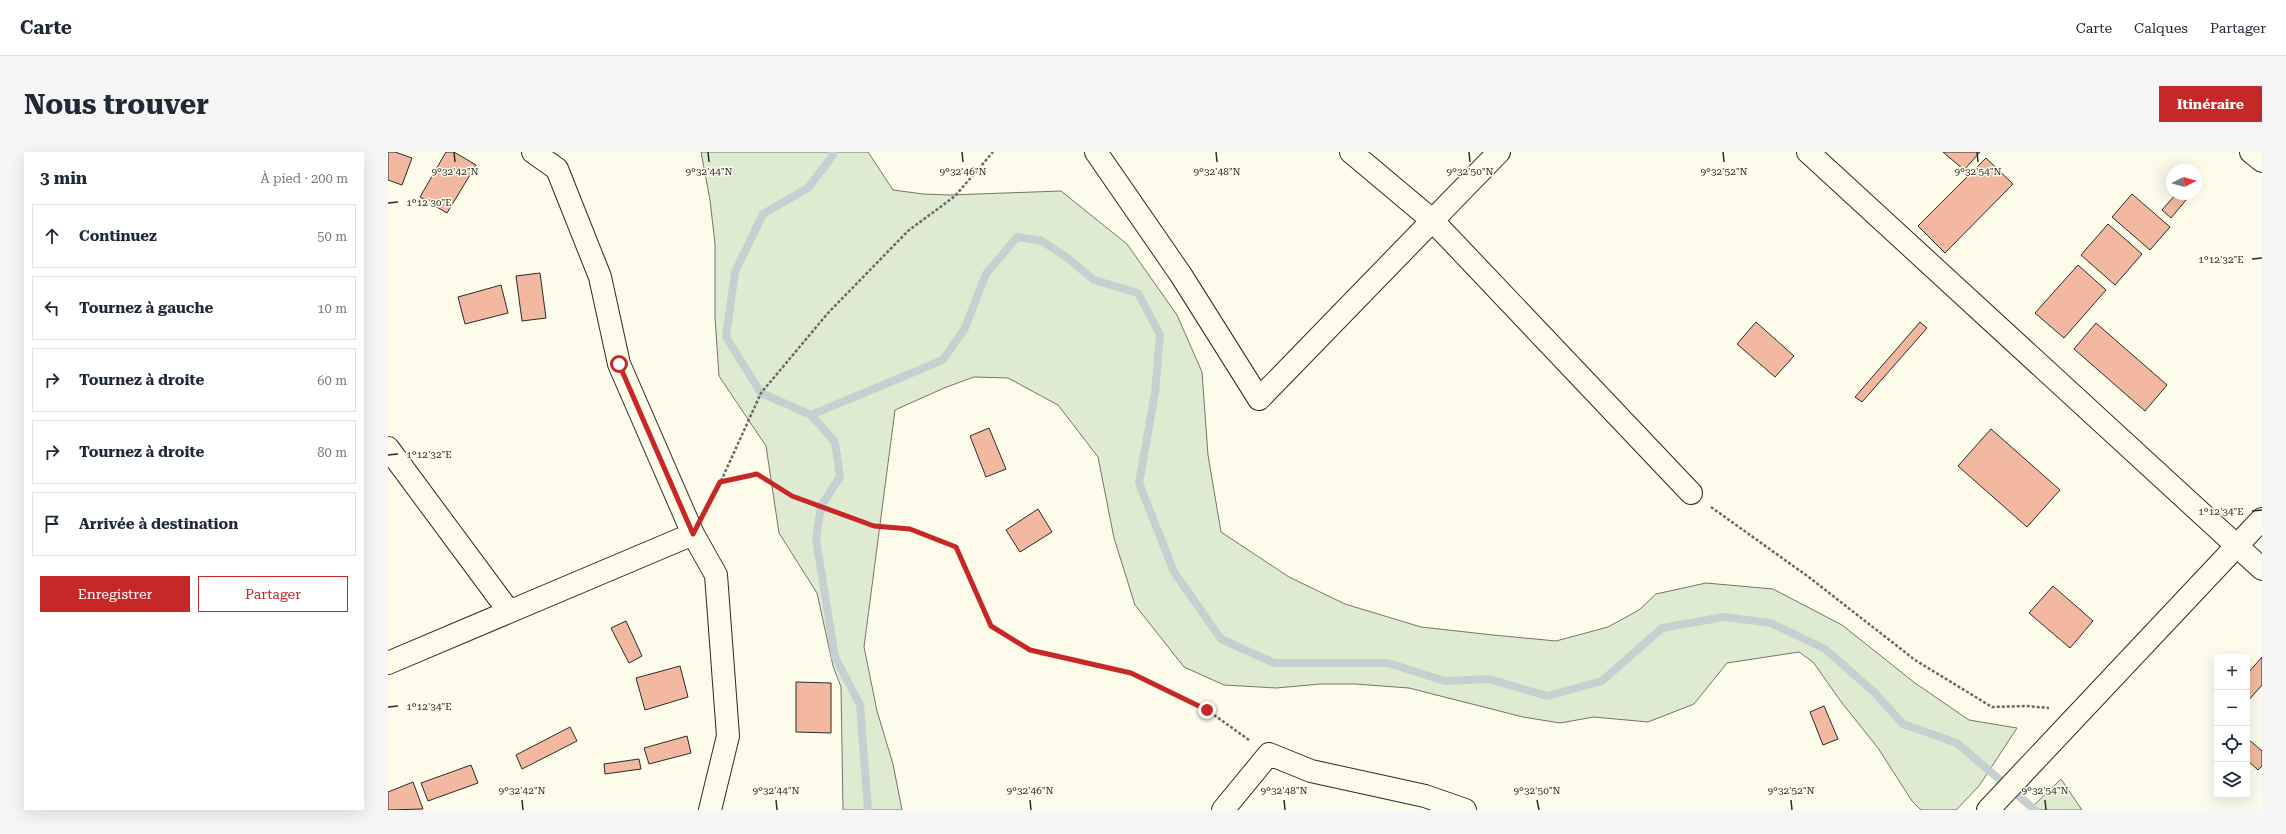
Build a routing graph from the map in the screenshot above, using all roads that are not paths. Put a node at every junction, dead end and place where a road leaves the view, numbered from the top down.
1 (533, 152) edge
2 (1096, 152) edge
3 (1351, 152) edge
4 (1499, 152) edge
5 (1808, 152) edge
6 (2252, 152) edge
7 (2262, 161) edge
8 (1432, 220) junction
9 (388, 448) edge
10 (1690, 493) road end
11 (2262, 519) edge
12 (693, 534) junction
13 (2236, 546) junction
14 (2262, 570) edge
15 (508, 610) junction
16 (388, 663) edge
17 (710, 810) edge
18 (1223, 810) edge
19 (1465, 810) edge
20 (1988, 810) edge

1 - 12 street
2 - 8 street
3 - 8 street
4 - 8 street
5 - 13 street
6 - 7 street
8 - 10 street
9 - 15 street
11 - 13 street
12 - 15 street
12 - 17 street
13 - 14 street
13 - 20 street
15 - 16 street
18 - 19 street

